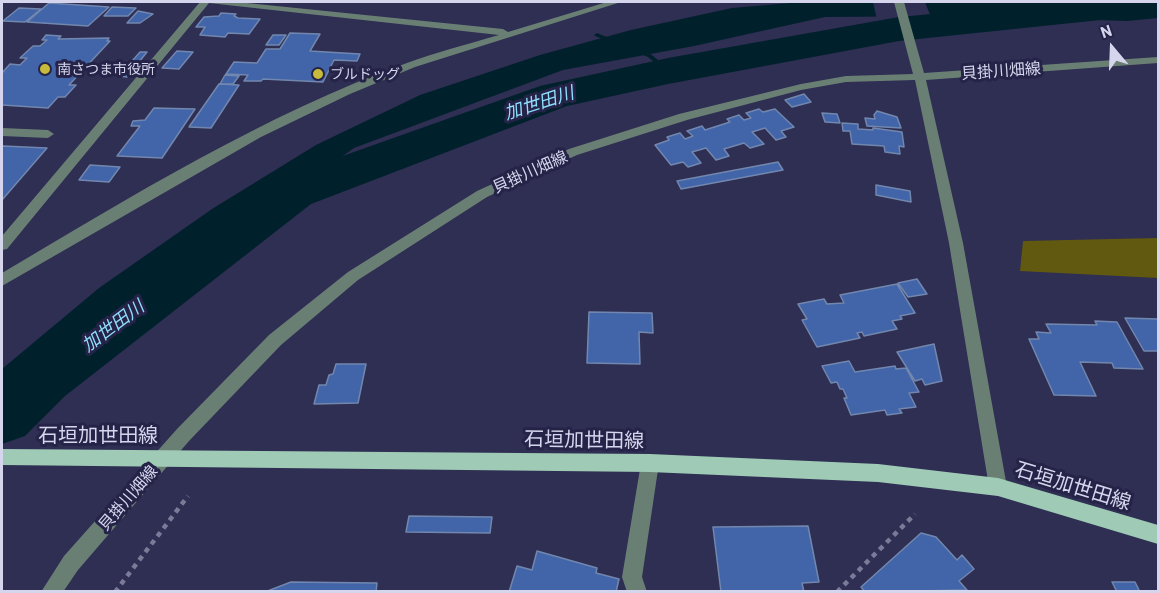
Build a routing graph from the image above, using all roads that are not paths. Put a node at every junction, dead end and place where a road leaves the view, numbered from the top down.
1 (206, 2) edge
2 (213, 2) edge
3 (616, 2) edge
4 (900, 2) edge
5 (509, 33) junction
6 (1158, 60) edge
7 (920, 72) junction
8 (2, 132) edge
9 (48, 134) dead end
10 (2, 245) edge
11 (2, 280) edge
12 (2, 457) edge
13 (650, 463) junction
14 (998, 487) junction
15 (1158, 536) edge
16 (51, 591) edge
17 (637, 591) edge

1 - 10 street
2 - 5 street
3 - 5 street
4 - 7 street
5 - 11 street
6 - 7 street, 貝掛川畑線
7 - 14 street
7 - 16 street, 貝掛川畑線
8 - 9 street
12 - 13 main road, 石垣加世田線
13 - 14 main road, 石垣加世田線
13 - 17 street
14 - 15 main road, 石垣加世田線

